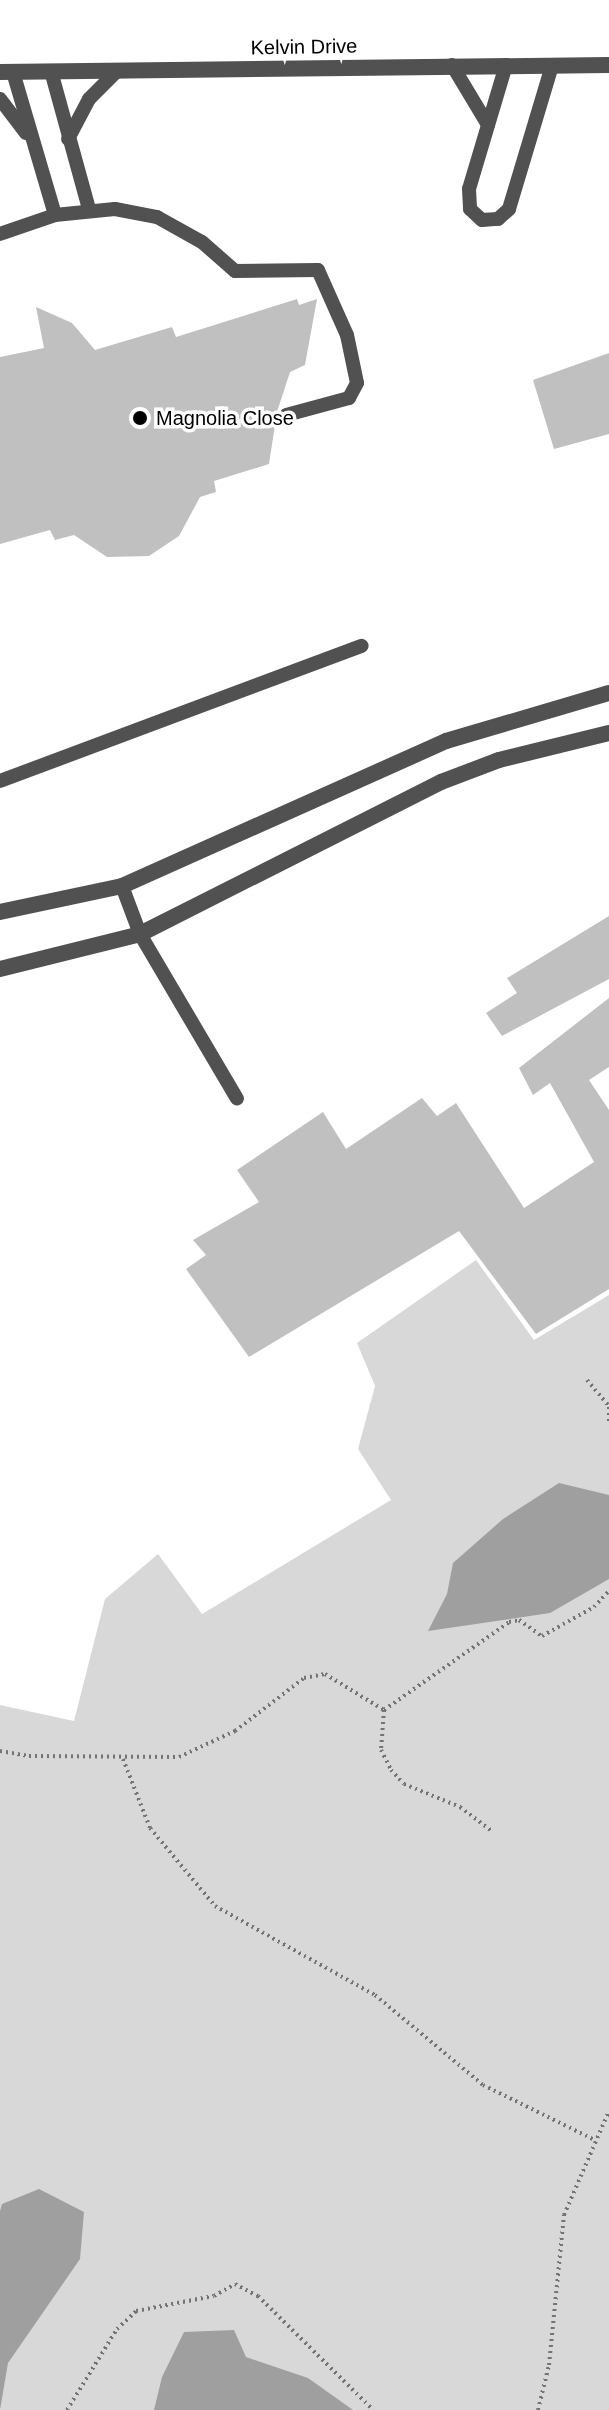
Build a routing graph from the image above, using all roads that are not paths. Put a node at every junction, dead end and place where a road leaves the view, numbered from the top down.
1 (452, 65) junction
2 (506, 65) junction
3 (609, 65) edge
4 (552, 66) junction
5 (118, 70) junction
6 (51, 71) junction
7 (6, 72) edge
8 (0, 99) edge
9 (488, 125) junction
10 (30, 136) junction
11 (68, 139) junction
12 (89, 209) junction
13 (55, 215) junction
14 (0, 234) edge
15 (286, 415) dead end
16 (362, 646) dead end
17 (609, 693) edge
18 (609, 733) edge
19 (0, 781) edge
20 (122, 886) junction
21 (0, 912) edge
22 (140, 934) junction
23 (0, 969) edge
24 (237, 1099) dead end

1 - 2 street, Kelvin Drive
1 - 5 street, Kelvin Drive
1 - 9 lane
2 - 4 street, Kelvin Drive
2 - 9 lane
3 - 4 street, Kelvin Drive
4 - 9 lane
5 - 6 street, Kelvin Drive
5 - 11 lane
6 - 7 street, Kelvin Drive
6 - 11 lane
7 - 10 lane
8 - 10 lane
10 - 13 lane
11 - 12 lane
12 - 13 lane
12 - 15 lane
13 - 14 lane
16 - 19 lane
17 - 20 street
18 - 22 street
20 - 21 street
20 - 22 lane
22 - 23 street
22 - 24 lane

